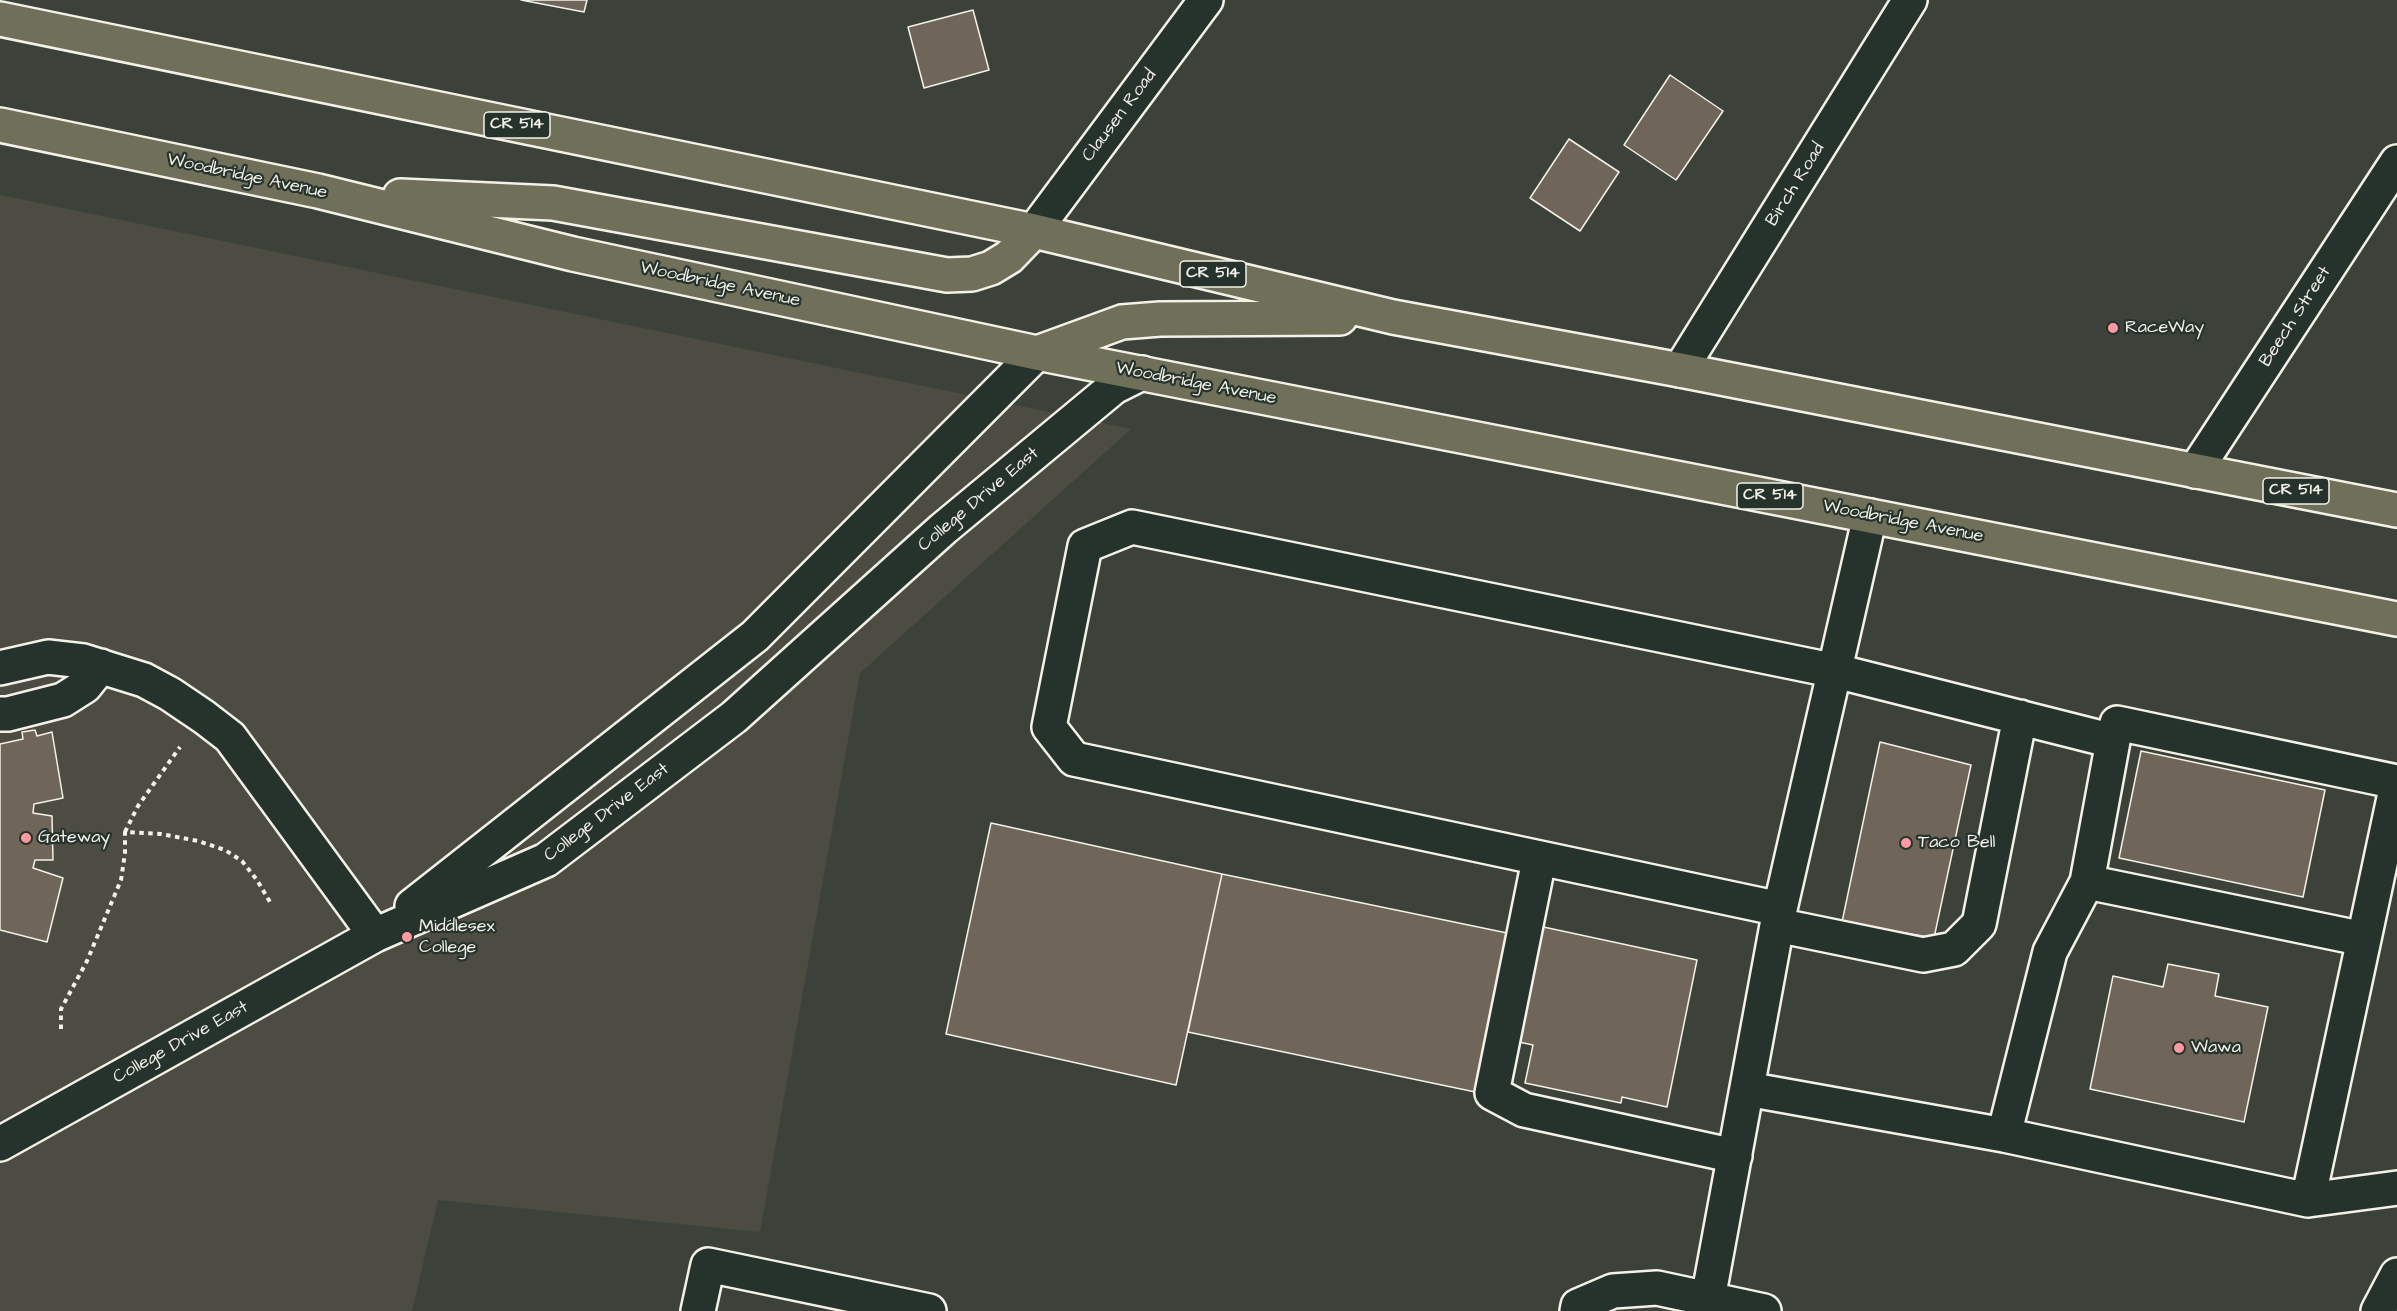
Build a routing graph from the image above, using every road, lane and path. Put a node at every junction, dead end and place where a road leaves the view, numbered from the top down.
1 (1206, 0) edge
2 (1910, 0) edge
3 (0, 19) edge
4 (0, 125) edge
5 (2397, 162) edge
6 (318, 191) junction
7 (1034, 231) junction
8 (1393, 317) junction
9 (1037, 353) junction
10 (1680, 370) junction
11 (1142, 373) junction
12 (2195, 471) junction
13 (2397, 510) edge
14 (1870, 516) junction
15 (2397, 619) edge
16 (101, 666) junction
17 (0, 668) edge
18 (1836, 671) junction
19 (0, 714) edge
20 (2020, 717) junction
21 (2113, 741) junction
22 (182, 744) dead end
23 (2397, 783) edge
24 (125, 832) junction
25 (1539, 860) junction
26 (2087, 882) junction
27 (270, 902) dead end
28 (1779, 917) junction
29 (375, 935) junction
30 (2364, 939) junction
31 (61, 1029) dead end
32 (1747, 1089) junction
33 (2004, 1135) junction
34 (0, 1144) edge
35 (1735, 1156) junction
36 (2397, 1188) edge
37 (2308, 1200) junction
38 (2397, 1275) edge
39 (1708, 1299) junction
40 (698, 1311) edge
41 (929, 1311) edge
42 (1577, 1311) edge
43 (1764, 1311) edge
44 (2378, 1311) edge

1 - 7 street, Clausen Road
2 - 10 street, Birch Road
3 - 7 main road, CR 514
4 - 6 main road, Woodbridge Avenue / CR 514
5 - 12 street, Beech Street
6 - 7 main road
6 - 9 main road, Woodbridge Avenue / CR 514
7 - 8 main road, CR 514
8 - 9 main road
8 - 10 main road, CR 514
9 - 11 main road, Woodbridge Avenue / CR 514
9 - 29 street
10 - 12 main road, CR 514
11 - 14 main road, Woodbridge Avenue / CR 514
11 - 29 street, College Drive East
12 - 13 main road, CR 514
14 - 15 main road, Woodbridge Avenue / CR 514
14 - 18 street
16 - 17 street
16 - 19 street
16 - 29 street
18 - 20 street
18 - 25 street
18 - 28 street
20 - 21 street
20 - 28 street
21 - 23 street
21 - 26 street
22 - 24 path
23 - 30 street
24 - 27 path
24 - 31 path
25 - 28 street
25 - 35 street
26 - 30 street
26 - 33 street
28 - 32 street
29 - 34 street, College Drive East
30 - 37 street
32 - 33 street
32 - 35 street
33 - 37 street
35 - 39 street
36 - 37 street
38 - 44 street
39 - 42 street
39 - 43 street
40 - 41 street

